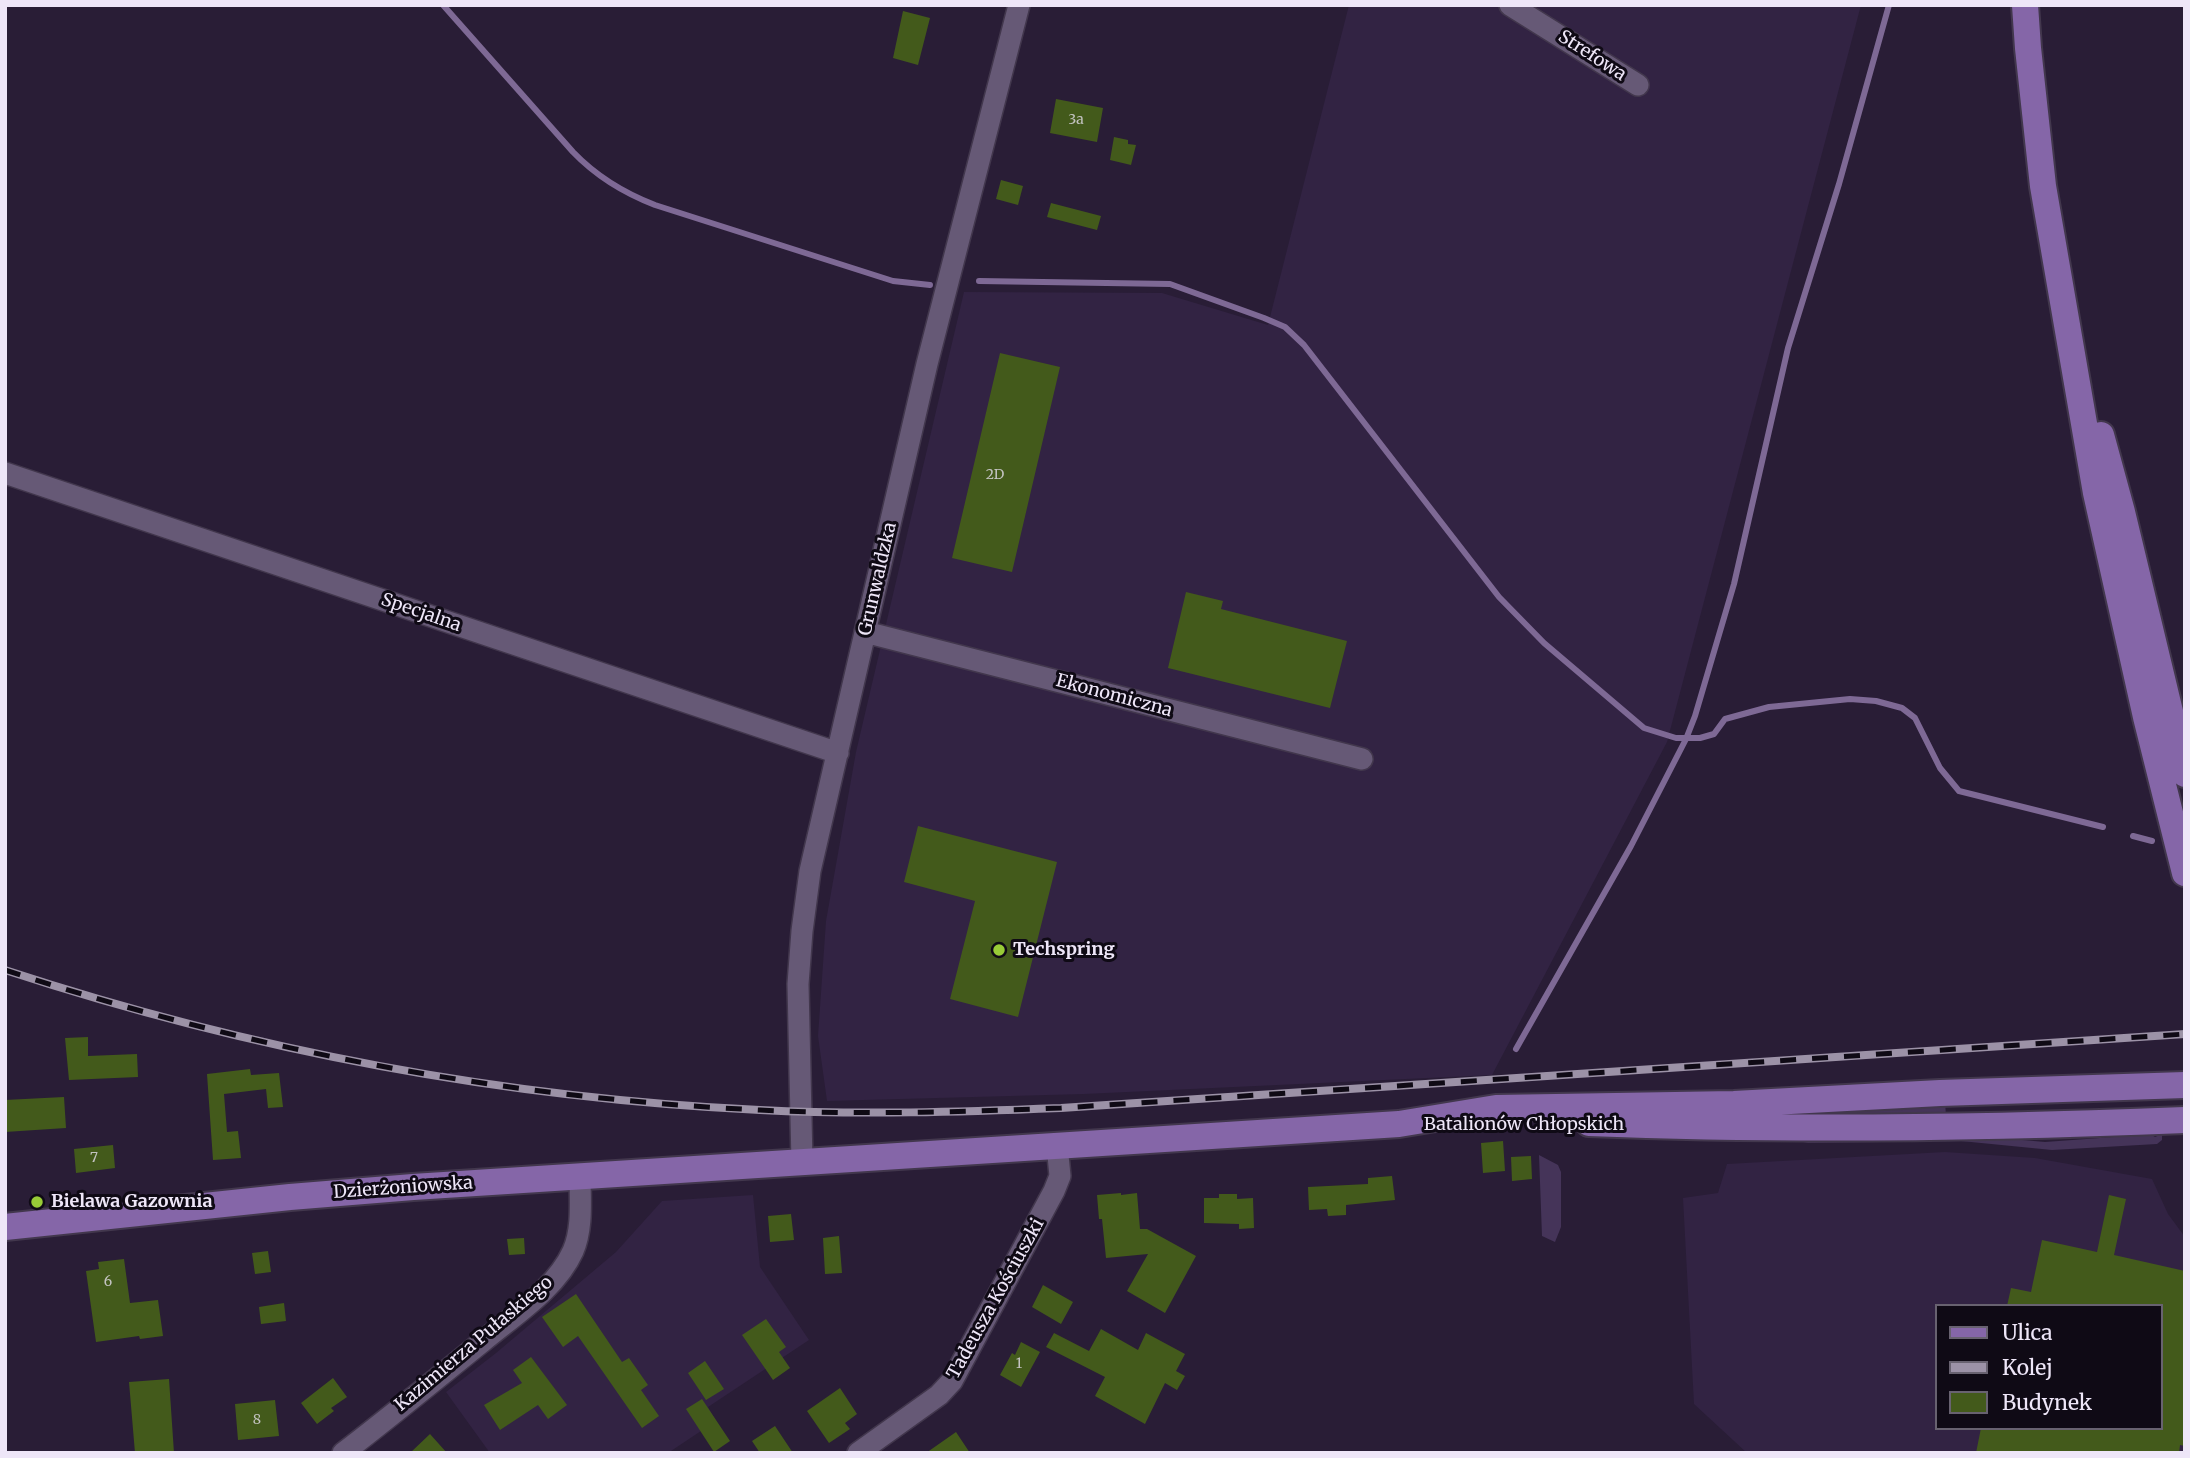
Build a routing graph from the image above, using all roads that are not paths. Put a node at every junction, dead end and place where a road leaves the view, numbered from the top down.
1 (1019, 5) edge
2 (1510, 5) edge
3 (2025, 5) edge
4 (1638, 85) dead end
5 (2066, 312) junction
6 (5, 473) edge
7 (865, 632) junction
8 (838, 753) junction
9 (1362, 760) dead end
10 (2185, 774) edge
11 (2185, 873) edge
12 (2185, 1085) edge
13 (2185, 1120) edge
14 (1399, 1124) junction
15 (1057, 1145) junction
16 (802, 1161) junction
17 (580, 1176) junction
18 (5, 1227) edge
19 (343, 1453) edge
20 (858, 1453) edge

1 - 7 street, Grunwaldzka
2 - 4 street, Strefowa
3 - 5 main road
5 - 10 main road
5 - 11 main road
6 - 8 street, Specjalna
7 - 8 street, Grunwaldzka
7 - 9 street, Ekonomiczna
8 - 16 street, Grunwaldzka
12 - 14 main road, Batalionów Chłopskich
13 - 14 main road, Batalionów Chłopskich
14 - 15 main road, Dzierżoniowska
15 - 16 main road, Dzierżoniowska
15 - 20 street, Tadeusza Kościuszki
16 - 17 main road, Dzierżoniowska
17 - 18 main road, Dzierżoniowska
17 - 19 street, Kazimierza Pułaskiego

